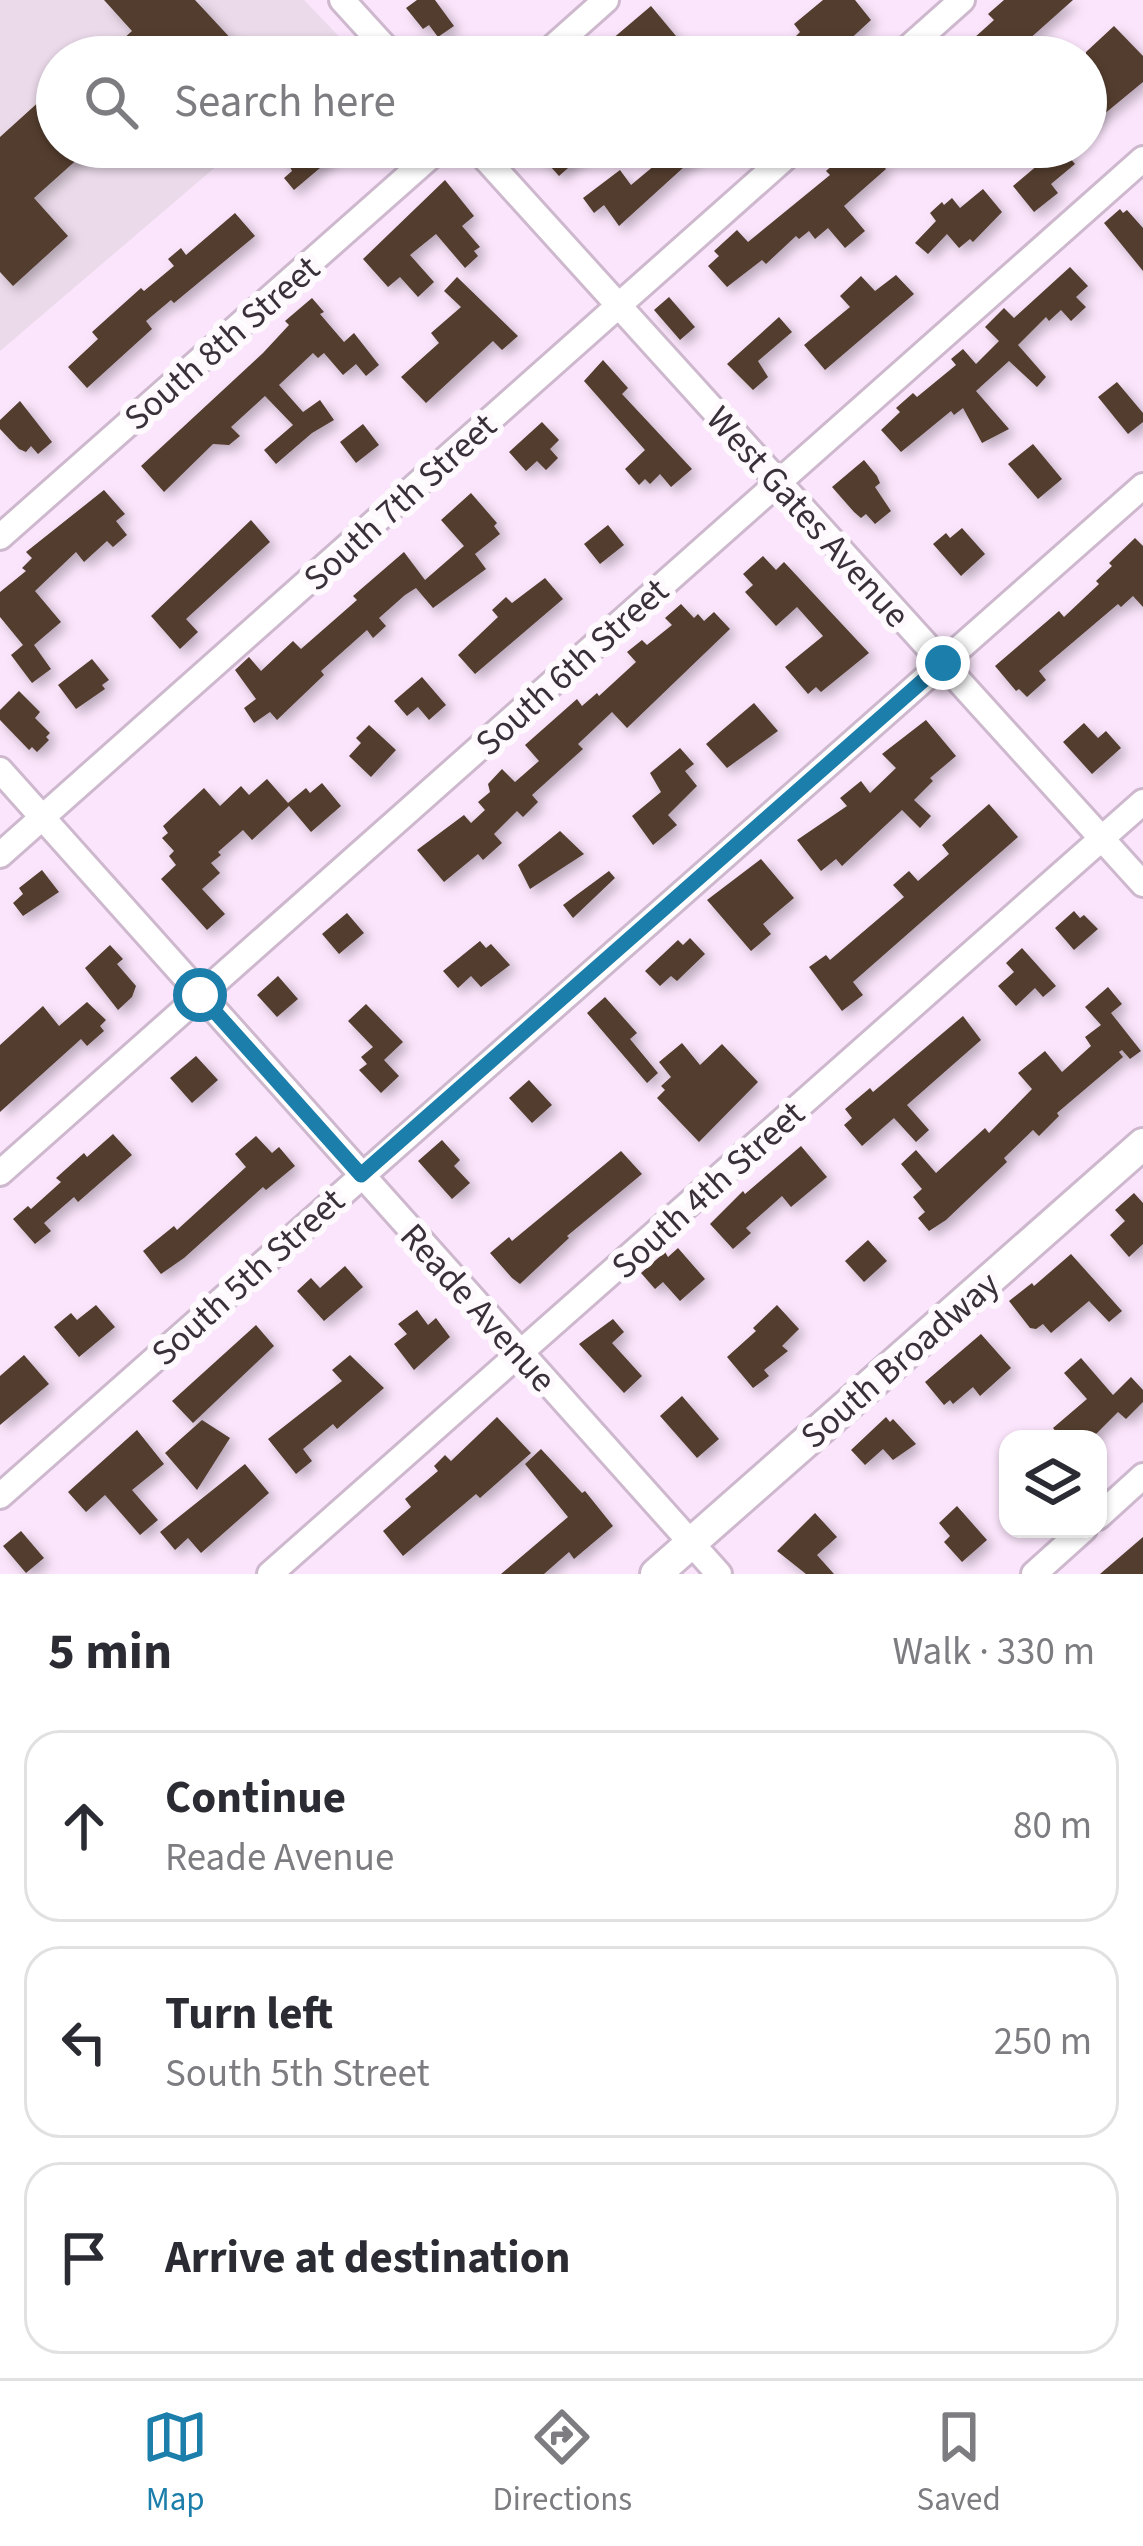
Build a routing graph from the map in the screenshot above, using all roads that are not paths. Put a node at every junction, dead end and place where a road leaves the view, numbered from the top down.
1 (342, 0) edge
2 (606, 0) edge
3 (962, 0) edge
4 (375, 36) edge
5 (566, 36) edge
6 (922, 36) edge
7 (1143, 158) edge
8 (417, 168) edge
9 (495, 168) edge
10 (773, 168) edge
11 (619, 305) junction
12 (778, 482) junction
13 (1143, 486) edge
14 (0, 537) edge
15 (943, 663) junction
16 (0, 770) edge
17 (1143, 802) edge
18 (42, 817) junction
19 (1102, 838) junction
20 (0, 855) edge
21 (1143, 884) edge
22 (200, 995) junction
23 (1143, 1144) edge
24 (0, 1173) edge
25 (361, 1175) junction
26 (521, 1354) junction
27 (1143, 1476) edge
28 (0, 1496) edge
29 (1107, 1508) edge
30 (1074, 1538) edge
31 (691, 1543) junction
32 (270, 1574) edge
33 (656, 1574) edge
34 (719, 1574) edge
35 (1034, 1574) edge

1 - 4 street
2 - 5 street
3 - 6 street
7 - 12 street, South 6th Street
8 - 14 street, South 8th Street
9 - 11 street, West Gates Avenue
10 - 11 street, South 7th Street
11 - 12 street, West Gates Avenue
11 - 18 street, South 7th Street
12 - 15 street, West Gates Avenue
12 - 22 street, South 6th Street
13 - 15 street, South 5th Street
15 - 19 street, West Gates Avenue
15 - 25 street, South 5th Street
16 - 18 street, Reade Avenue
17 - 19 street, South 4th Street
18 - 20 street, South 7th Street
18 - 22 street, Reade Avenue
19 - 21 street, West Gates Avenue
19 - 26 street, South 4th Street
22 - 24 street, South 6th Street
22 - 25 street, Reade Avenue
23 - 31 street, South Broadway
25 - 26 street, Reade Avenue
25 - 28 street, South 5th Street
26 - 31 street, Reade Avenue
26 - 32 street, South 4th Street
27 - 29 street
30 - 35 street
31 - 33 street, South Broadway
31 - 34 street, Reade Avenue

